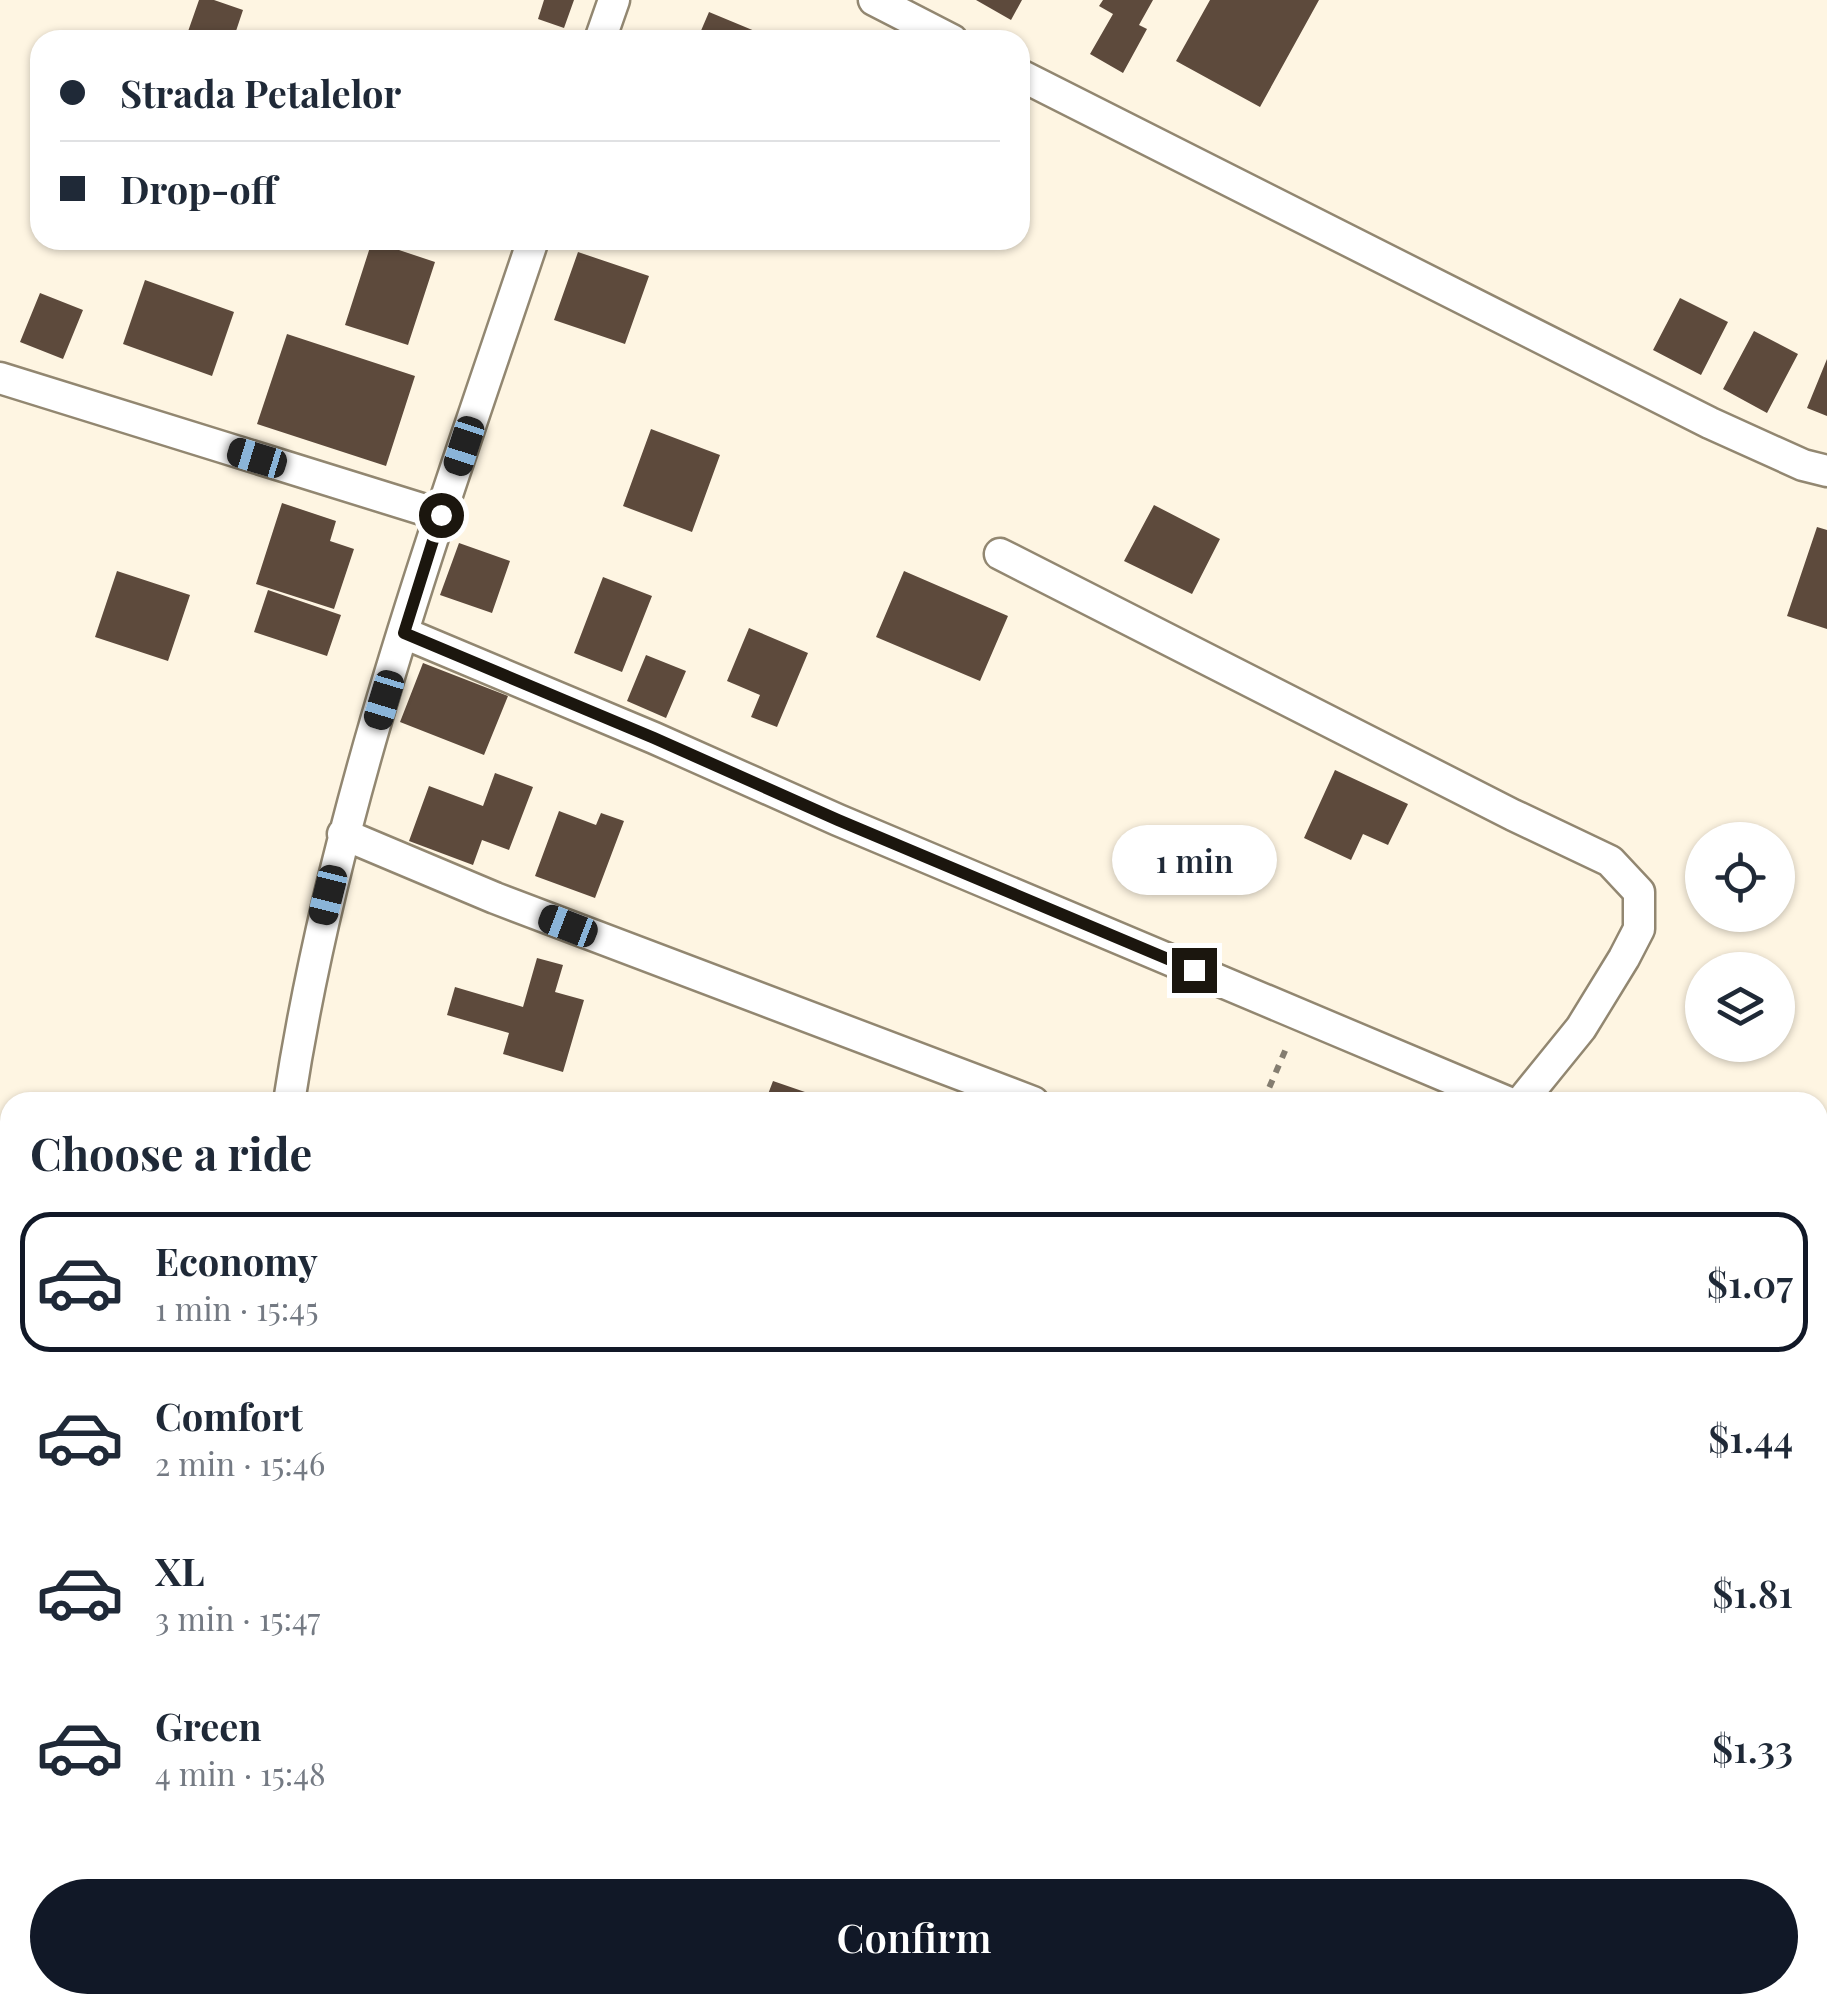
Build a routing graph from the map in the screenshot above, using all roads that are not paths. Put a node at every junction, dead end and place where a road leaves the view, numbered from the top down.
1 (614, 0) edge
2 (874, 0) edge
3 (604, 30) edge
4 (932, 30) edge
5 (1030, 80) edge
6 (530, 250) edge
7 (0, 378) edge
8 (1827, 471) edge
9 (441, 515) junction
10 (1000, 554) dead end
11 (404, 633) junction
12 (343, 834) junction
13 (290, 1092) edge
14 (1007, 1092) edge
15 (1484, 1092) edge
16 (1529, 1092) edge

1 - 3 street
2 - 4 street
5 - 8 street
6 - 9 street
7 - 9 street
9 - 11 street
10 - 16 street
11 - 12 street
11 - 15 street
12 - 13 street
12 - 14 street

